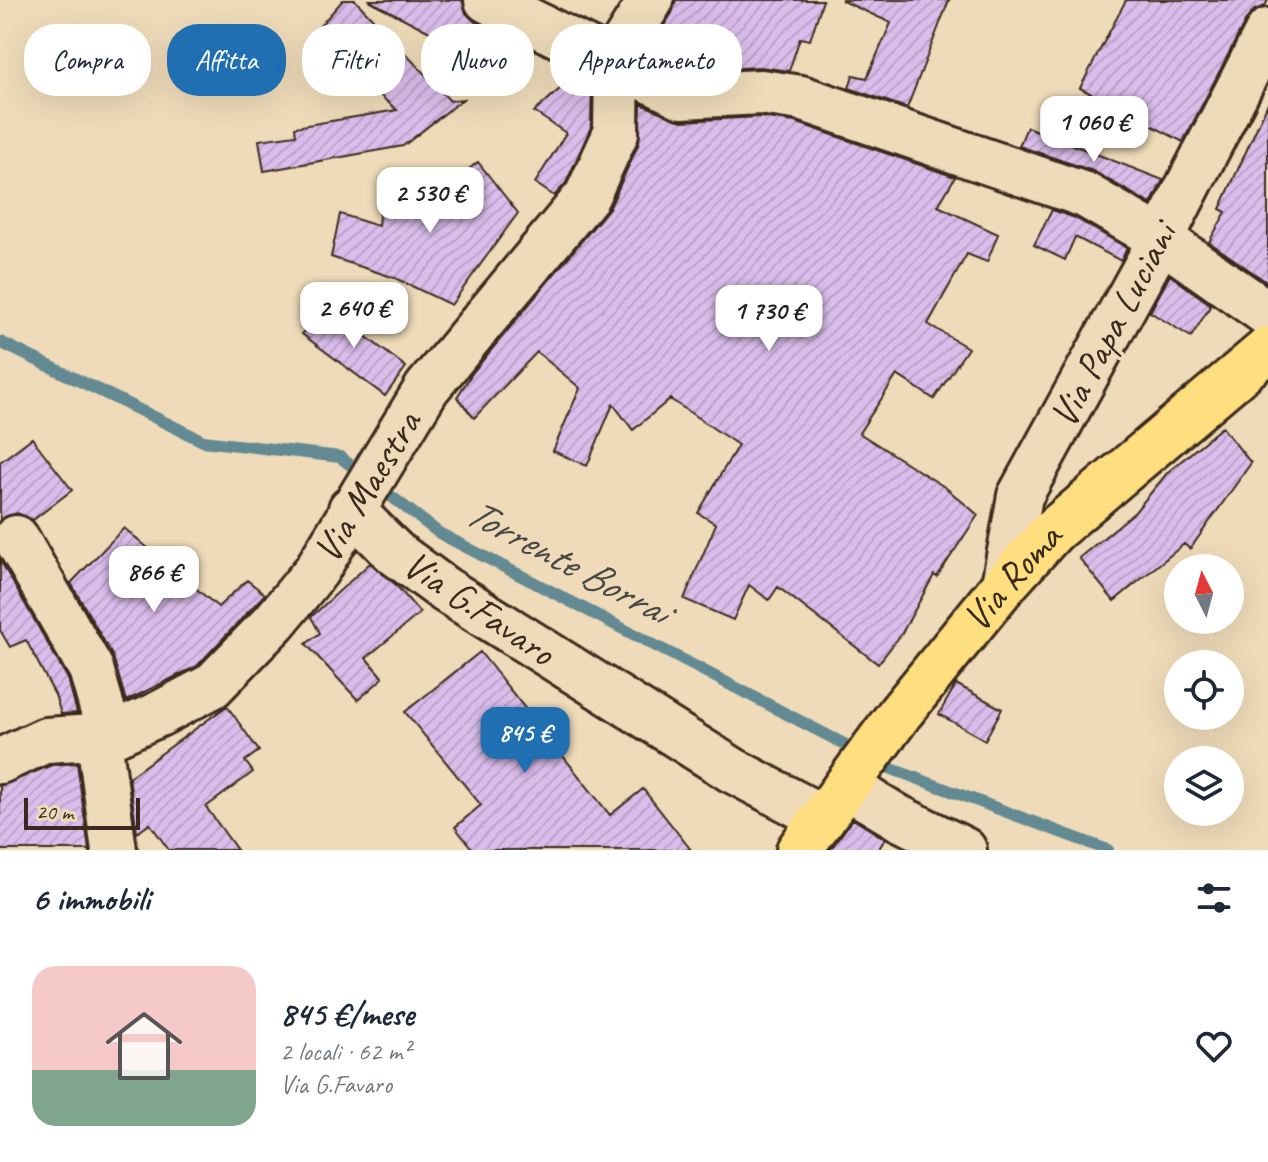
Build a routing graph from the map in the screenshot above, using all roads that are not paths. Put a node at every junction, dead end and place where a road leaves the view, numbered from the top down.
1 (487, 0) edge
2 (651, 0) edge
3 (636, 24) edge
4 (550, 31) edge
5 (1268, 31) edge
6 (742, 93) edge
7 (617, 96) edge
8 (1161, 239) junction
9 (1268, 314) edge
10 (1268, 349) edge
11 (357, 500) junction
12 (16, 538) dead end
13 (1004, 585) junction
14 (0, 724) edge
15 (105, 738) junction
16 (46, 740) junction
17 (0, 761) edge
18 (831, 807) edge
19 (114, 850) edge
20 (964, 850) edge

1 - 4 street
2 - 3 street, Via Maestra
5 - 8 street, Via Papa Luciani
6 - 8 street
7 - 11 street, Via Maestra
8 - 9 street
8 - 13 street, Via Papa Luciani
10 - 13 main road, Via Roma
11 - 15 street, Via Maestra
11 - 18 street, Via G.Favaro
12 - 15 street
13 - 18 main road, Via Roma
14 - 16 street
15 - 16 street, Via Maestra
15 - 19 street
16 - 17 street, Via Maestra
18 - 20 street, Via G.Favaro

